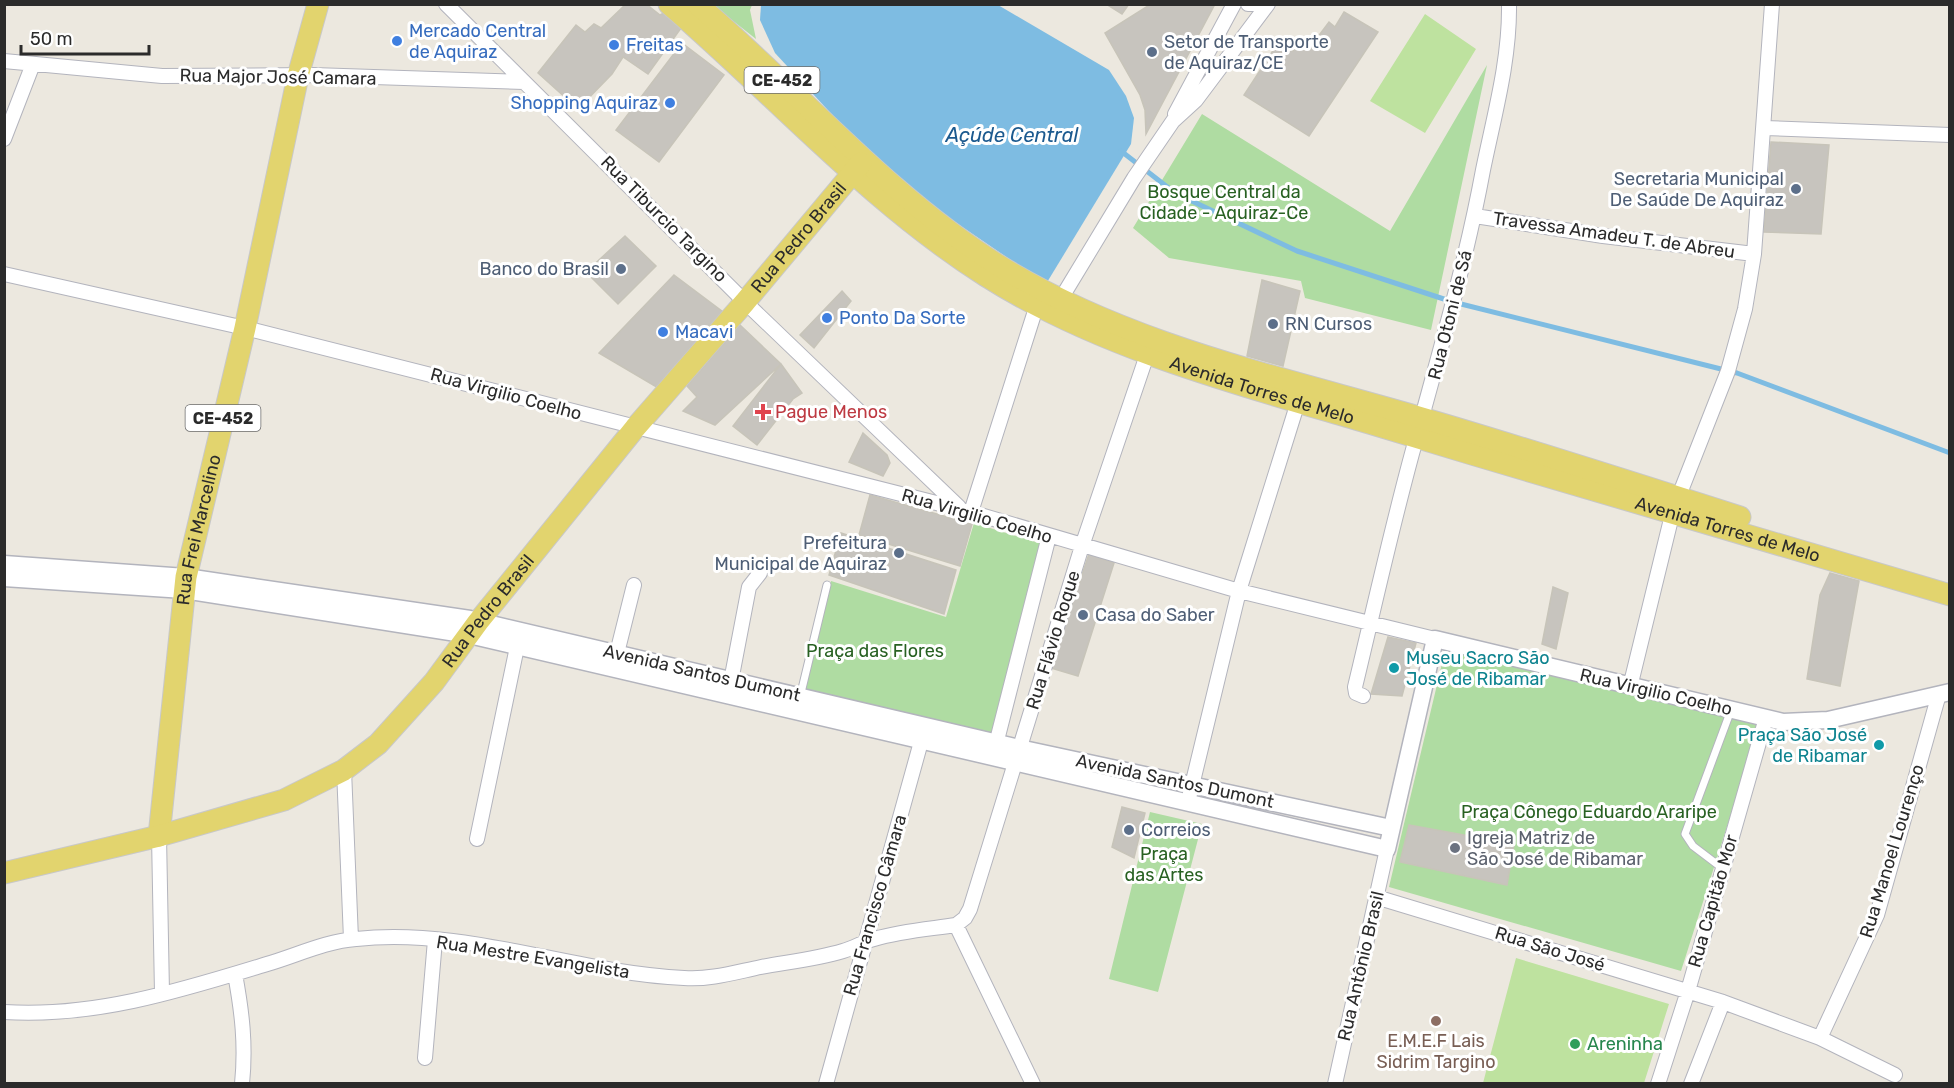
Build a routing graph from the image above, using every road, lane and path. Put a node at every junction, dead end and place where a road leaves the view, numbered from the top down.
1 (318, 4) edge
2 (446, 4) edge
3 (669, 4) edge
4 (697, 4) edge
5 (1234, 4) edge
6 (1248, 4) edge
7 (1267, 4) edge
8 (1509, 4) edge
9 (1772, 4) edge
10 (4, 61) edge
11 (33, 64) junction
12 (298, 76) junction
13 (524, 82) junction
14 (1173, 121) junction
15 (1764, 128) junction
16 (1950, 135) edge
17 (4, 139) edge
18 (858, 166) junction
19 (1474, 216) junction
20 (1754, 254) junction
21 (4, 274) edge
22 (746, 302) junction
23 (1049, 303) junction
24 (245, 328) junction
25 (1148, 352) junction
26 (1298, 402) junction
27 (635, 428) junction
28 (1419, 428) junction
29 (1676, 504) junction
30 (966, 510) junction
31 (1049, 536) junction
32 (1082, 546) junction
33 (4, 564) edge
34 (760, 573) dead end
35 (4, 578) edge
36 (185, 583) junction
37 (1950, 583) edge
38 (634, 585) dead end
39 (827, 585) dead end
40 (1239, 591) junction
41 (1950, 595) edge
42 (1370, 621) junction
43 (474, 628) junction
44 (1435, 639) junction
45 (517, 646) junction
46 (617, 653) junction
47 (731, 681) junction
48 (1630, 687) junction
49 (1944, 693) edge
50 (1363, 696) dead end
51 (800, 697) junction
52 (1731, 710) junction
53 (1766, 718) junction
54 (923, 734) junction
55 (995, 750) junction
56 (1016, 755) junction
57 (344, 770) junction
58 (1096, 772) junction
59 (1193, 784) junction
60 (1188, 802) junction
61 (1294, 807) junction
62 (1290, 826) junction
63 (1391, 828) junction
64 (159, 836) junction
65 (477, 838) dead end
66 (1387, 849) junction
67 (1722, 868) junction
68 (4, 873) edge
69 (1377, 897) junction
70 (956, 925) junction
71 (351, 939) junction
72 (435, 940) junction
73 (865, 942) junction
74 (235, 974) junction
75 (1688, 991) junction
76 (162, 993) junction
77 (1724, 1002) junction
78 (4, 1012) edge
79 (1820, 1038) junction
80 (425, 1058) dead end
81 (1894, 1075) dead end
82 (242, 1083) edge
83 (826, 1083) edge
84 (1034, 1083) edge
85 (1335, 1083) edge
86 (1658, 1083) edge
87 (1691, 1083) edge

1 - 12 main road, Rua Frei Marcelino / CE-452
2 - 13 street, Rua Tiburcio Targino
3 - 18 main road, Avenida Torres de Melo
4 - 18 main road, Avenida Torres de Melo / CE-452
5 - 14 street
6 - 7 street
7 - 14 street
8 - 19 street, Rua Otoni de Sá
9 - 15 street
10 - 11 street, Rua Major José Camara
11 - 12 street, Rua Major José Camara
11 - 17 street
12 - 13 street, Rua Major José Camara
12 - 24 main road, Rua Frei Marcelino / CE-452
13 - 22 street, Rua Tiburcio Targino
14 - 23 street
15 - 16 street
15 - 20 street
18 - 22 main road, Rua Pedro Brasil
18 - 23 main road, Avenida Torres de Melo
19 - 20 street, Travessa Amadeu T. de Abreu
19 - 28 street, Rua Otoni de Sá
20 - 29 street
21 - 24 street, Rua Virgilio Coelho
22 - 27 main road, Rua Pedro Brasil
22 - 30 street, Rua Tiburcio Targino
23 - 25 main road, Avenida Torres de Melo
23 - 28 main road, Avenida Torres de Melo
23 - 30 street
24 - 27 street, Rua Virgilio Coelho
24 - 36 main road, Rua Frei Marcelino / CE-452
25 - 26 main road, Avenida Torres de Melo
25 - 32 street, Rua Flávio Roque
26 - 28 main road, Avenida Torres de Melo
26 - 40 street
27 - 30 street, Rua Virgilio Coelho
27 - 43 main road, Rua Pedro Brasil
28 - 29 main road, Avenida Torres de Melo
28 - 42 street, Rua Otoni de Sá
29 - 37 main road, Avenida Torres de Melo
29 - 41 main road, Avenida Torres de Melo
29 - 48 street
30 - 31 street, Rua Virgilio Coelho
31 - 32 street, Rua Virgilio Coelho
31 - 55 street, Rua Flávio Roque
32 - 40 street, Rua Virgilio Coelho
32 - 56 street, Rua Flávio Roque
33 - 36 street, Avenida Santos Dumont
34 - 47 street
35 - 36 street, Avenida Santos Dumont
36 - 43 street, Avenida Santos Dumont
36 - 64 main road, Rua Frei Marcelino / CE-452
38 - 46 street
39 - 51 lane
40 - 42 street, Rua Virgilio Coelho
40 - 59 street
42 - 44 street, Rua Virgilio Coelho
42 - 50 street, Rua Otoni de Sá
43 - 45 street, Avenida Santos Dumont
43 - 46 street, Avenida Santos Dumont
43 - 57 main road, Rua Pedro Brasil
44 - 48 street, Rua Virgilio Coelho
44 - 63 street
45 - 54 street, Avenida Santos Dumont
45 - 65 street
46 - 47 street, Avenida Santos Dumont
47 - 51 street, Avenida Santos Dumont
48 - 52 street, Rua Virgilio Coelho
49 - 53 street, Rua Virgilio Coelho
49 - 79 street, Rua Manoel Lourenço
51 - 54 street, Avenida Santos Dumont
52 - 53 street, Rua Virgilio Coelho
52 - 67 lane
53 - 67 street, Rua Capitão Mor
54 - 55 street, Avenida Santos Dumont
54 - 73 street, Rua Francisco Câmara
55 - 56 street, Avenida Santos Dumont
56 - 58 street, Avenida Santos Dumont
56 - 70 street, Rua Flávio Roque
57 - 64 main road, Rua Pedro Brasil
57 - 71 street
58 - 59 street, Avenida Santos Dumont
58 - 60 street, Avenida Santos Dumont
59 - 60 street
59 - 61 street, Avenida Santos Dumont
60 - 62 street, Avenida Santos Dumont
61 - 62 street
61 - 63 street, Avenida Santos Dumont
62 - 66 street, Avenida Santos Dumont
63 - 66 street
64 - 68 main road, Rua Pedro Brasil
64 - 76 street, Rua Frei Marcelino
66 - 69 street, Rua Antônio Brasil
67 - 75 street, Rua Capitão Mor
69 - 75 street, Rua São José
69 - 85 street, Rua Antônio Brasil
70 - 73 street, Rua Mestre Evangelista
70 - 84 street
71 - 72 street, Rua Mestre Evangelista
71 - 74 street, Rua Mestre Evangelista
72 - 73 street, Rua Mestre Evangelista
72 - 80 street
73 - 83 street, Rua Francisco Câmara
74 - 76 street, Rua Mestre Evangelista
74 - 82 street
75 - 77 street, Rua São José
75 - 86 street, Rua Capitão Mor
76 - 78 street, Rua Mestre Evangelista
77 - 79 street, Rua São José
77 - 87 street
79 - 81 street, Rua São José

